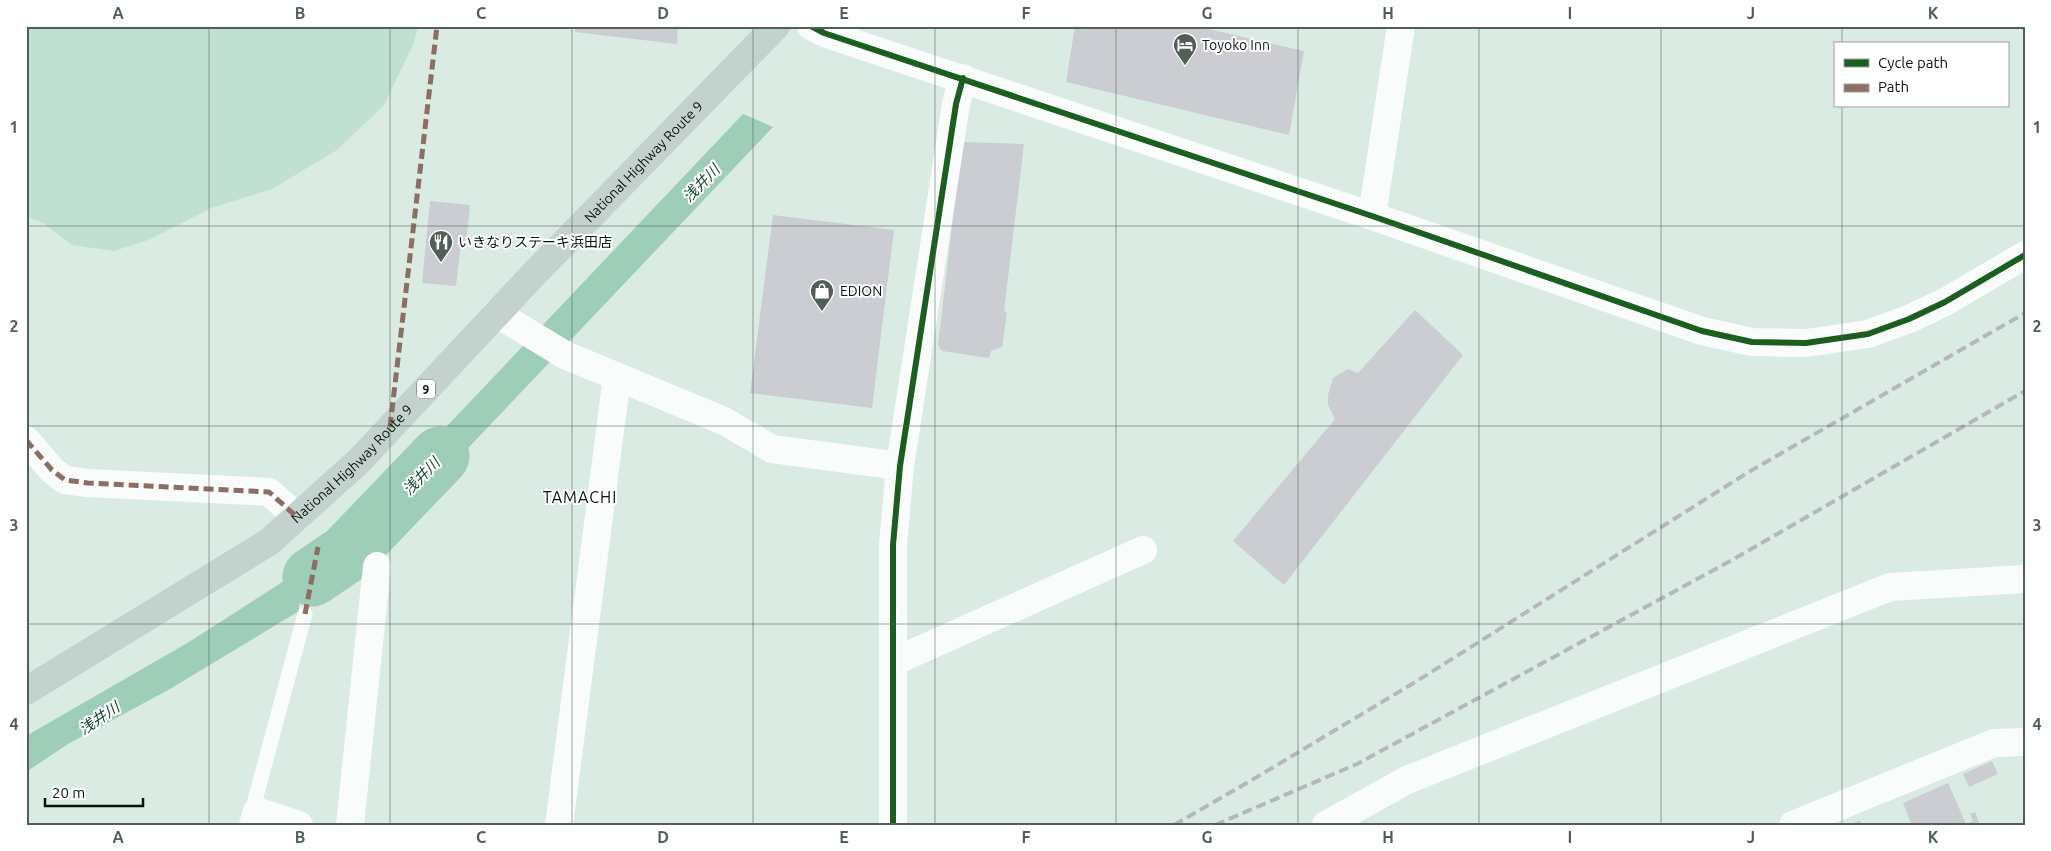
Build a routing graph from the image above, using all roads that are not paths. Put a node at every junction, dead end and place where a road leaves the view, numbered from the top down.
1 (776, 26) edge
2 (811, 26) edge
3 (1400, 26) edge
4 (963, 78) junction
5 (1372, 216) junction
6 (2025, 255) edge
7 (496, 313) junction
8 (618, 377) junction
9 (26, 440) edge
10 (900, 466) junction
11 (297, 517) junction
12 (1143, 550) dead end
13 (377, 566) dead end
14 (2025, 579) edge
15 (305, 614) dead end
16 (893, 662) junction
17 (26, 691) edge
18 (2025, 742) edge
19 (255, 818) edge
20 (299, 825) edge
21 (350, 825) edge
22 (559, 825) edge
23 (893, 825) edge
24 (1326, 825) edge
25 (1793, 825) edge

1 - 7 highway, National Highway Route 9 / 9
2 - 4 street
3 - 5 street
4 - 5 street
4 - 10 street
5 - 6 street
7 - 8 street
7 - 11 highway, National Highway Route 9 / 9
8 - 10 street
8 - 22 street
9 - 11 street
10 - 16 street
11 - 17 highway, National Highway Route 9 / 9
12 - 16 street
13 - 21 street
14 - 24 street
15 - 19 lane
16 - 23 street
18 - 25 street
19 - 20 street

